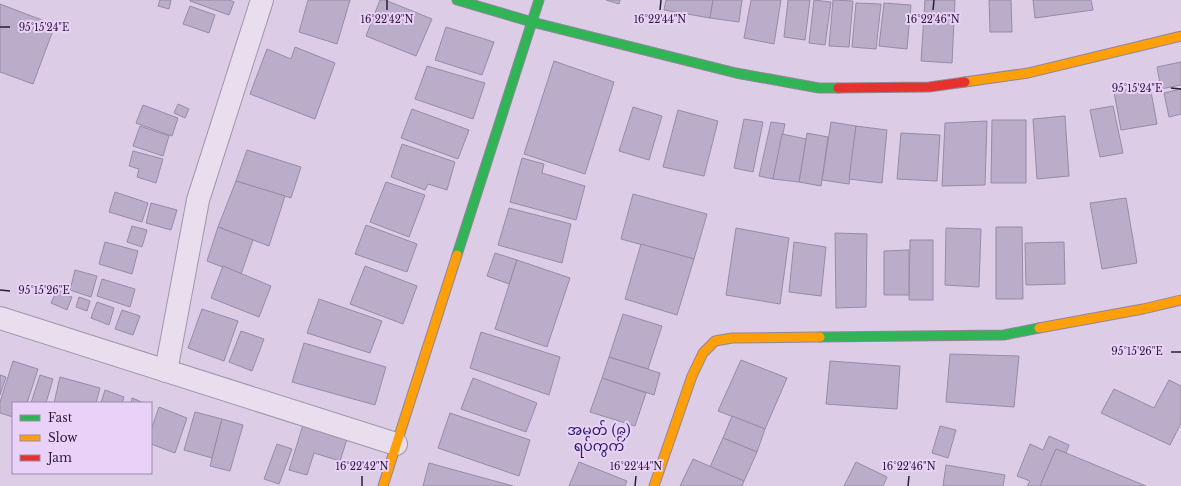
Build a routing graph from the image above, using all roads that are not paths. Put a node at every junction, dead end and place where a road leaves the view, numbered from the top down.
1 (262, 0) edge
2 (457, 0) edge
3 (539, 0) edge
4 (532, 22) junction
5 (1181, 36) edge
6 (1181, 300) edge
7 (0, 318) edge
8 (166, 371) junction
9 (396, 444) junction
10 (383, 486) edge
11 (654, 486) edge

1 - 8 street
2 - 4 street
3 - 4 street
4 - 5 street
4 - 9 street
6 - 11 street
7 - 8 street
8 - 9 street
9 - 10 street

